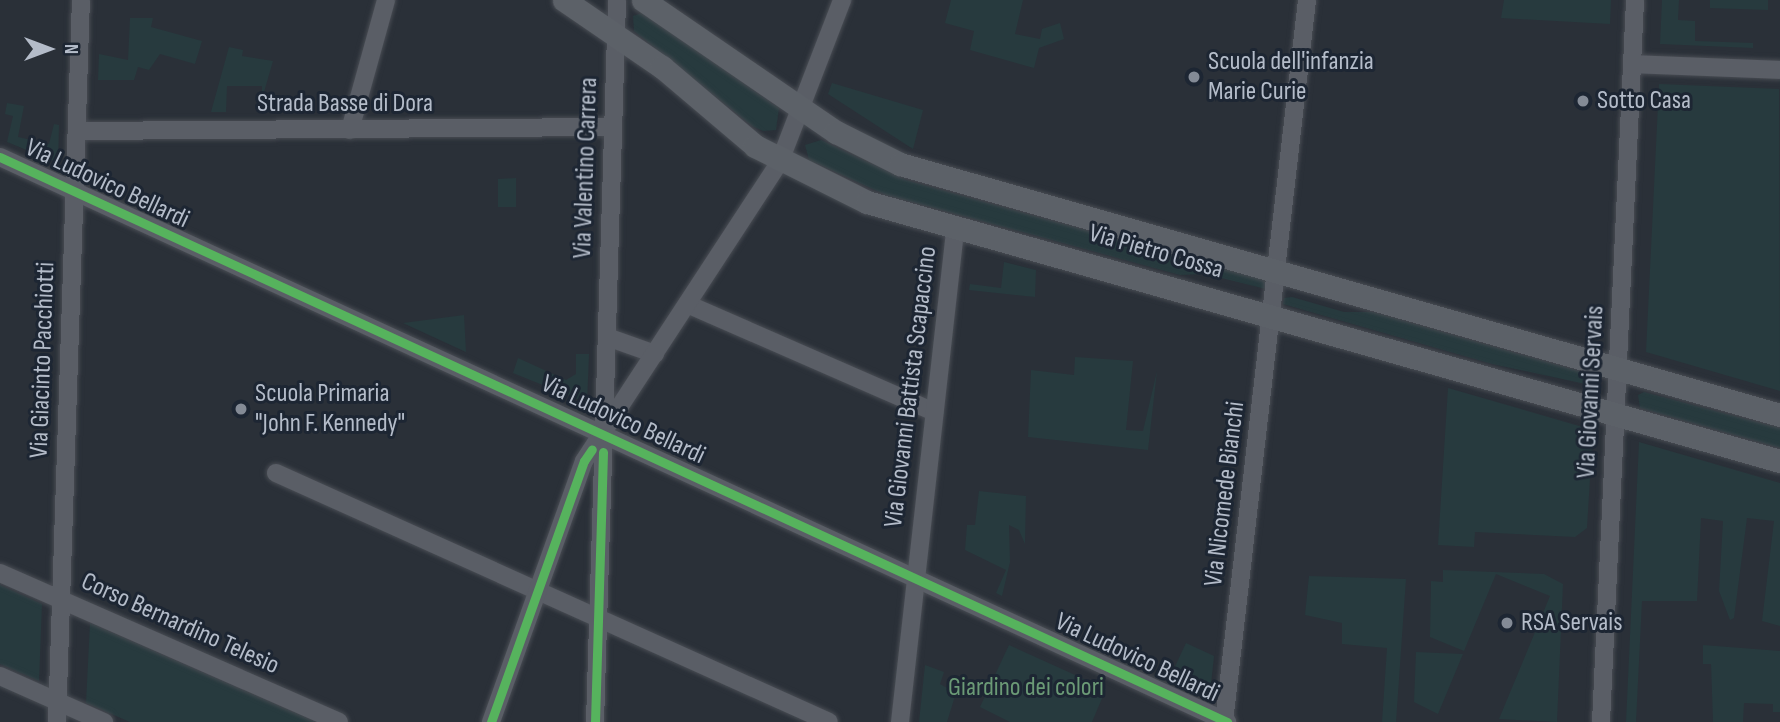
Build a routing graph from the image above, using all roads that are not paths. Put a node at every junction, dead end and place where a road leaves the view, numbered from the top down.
1 (81, 0) edge
2 (386, 0) edge
3 (565, 0) edge
4 (617, 0) edge
5 (643, 0) edge
6 (842, 0) edge
7 (1307, 0) edge
8 (1635, 0) edge
9 (616, 34) junction
10 (1633, 64) junction
11 (1780, 70) edge
12 (800, 108) junction
13 (613, 127) junction
14 (350, 130) junction
15 (77, 131) junction
16 (0, 157) edge
17 (780, 161) junction
18 (75, 192) junction
19 (956, 226) junction
20 (1276, 272) junction
21 (687, 304) junction
22 (1272, 313) junction
23 (607, 337) junction
24 (655, 354) junction
25 (1618, 369) junction
26 (934, 412) junction
27 (1616, 414) junction
28 (1780, 415) edge
29 (603, 433) junction
30 (1780, 461) edge
31 (276, 472) dead end
32 (0, 573) edge
33 (915, 579) junction
34 (537, 590) junction
35 (60, 600) junction
36 (598, 618) junction
37 (0, 676) edge
38 (57, 701) junction
39 (57, 722) edge
40 (104, 722) edge
41 (339, 722) edge
42 (491, 722) edge
43 (595, 722) edge
44 (829, 722) edge
45 (900, 722) edge
46 (1225, 722) edge
47 (1601, 722) edge

1 - 15 street, Via Giacinto Pacchiotti
2 - 14 street
3 - 9 main road, Via Pietro Cossa
4 - 9 street, Via Valentino Carrera
5 - 12 main road, Via Pietro Cossa
6 - 12 street
7 - 20 street
8 - 10 street, Via Giovanni Servais
9 - 13 street, Via Valentino Carrera
9 - 17 main road, Via Pietro Cossa
10 - 11 street
10 - 25 street, Via Giovanni Servais
12 - 17 street
12 - 20 main road, Via Pietro Cossa
13 - 14 street, Strada Basse di Dora
13 - 23 street, Via Valentino Carrera
14 - 15 street, Strada Basse di Dora
15 - 18 street, Via Giacinto Pacchiotti
16 - 18 street, Via Ludovico Bellardi
17 - 19 main road, Via Pietro Cossa
17 - 21 street
18 - 29 street, Via Ludovico Bellardi
18 - 35 street, Via Giacinto Pacchiotti
19 - 22 main road, Via Pietro Cossa
19 - 26 street, Via Giovanni Battista Scapaccino
20 - 22 street, Via Nicomede Bianchi
20 - 25 main road, Via Pietro Cossa
21 - 24 street
21 - 26 street
22 - 27 main road, Via Pietro Cossa
22 - 46 street, Via Nicomede Bianchi
23 - 24 street
23 - 29 street, Via Valentino Carrera
24 - 29 street
25 - 27 street, Via Giovanni Servais
25 - 28 main road, Via Pietro Cossa
26 - 33 street, Via Giovanni Battista Scapaccino
27 - 30 main road, Via Pietro Cossa
27 - 47 street, Via Giovanni Servais
29 - 33 street, Via Ludovico Bellardi
29 - 34 street
29 - 36 street, Via Valentino Carrera
31 - 34 street
32 - 35 street, Corso Bernardino Telesio
33 - 45 street, Via Giovanni Battista Scapaccino
33 - 46 street, Via Ludovico Bellardi
34 - 36 street
34 - 42 street
35 - 38 street, Via Giacinto Pacchiotti
35 - 41 street, Corso Bernardino Telesio
36 - 43 street, Via Valentino Carrera
36 - 44 street
37 - 38 street
38 - 39 street, Via Giacinto Pacchiotti
38 - 40 street

